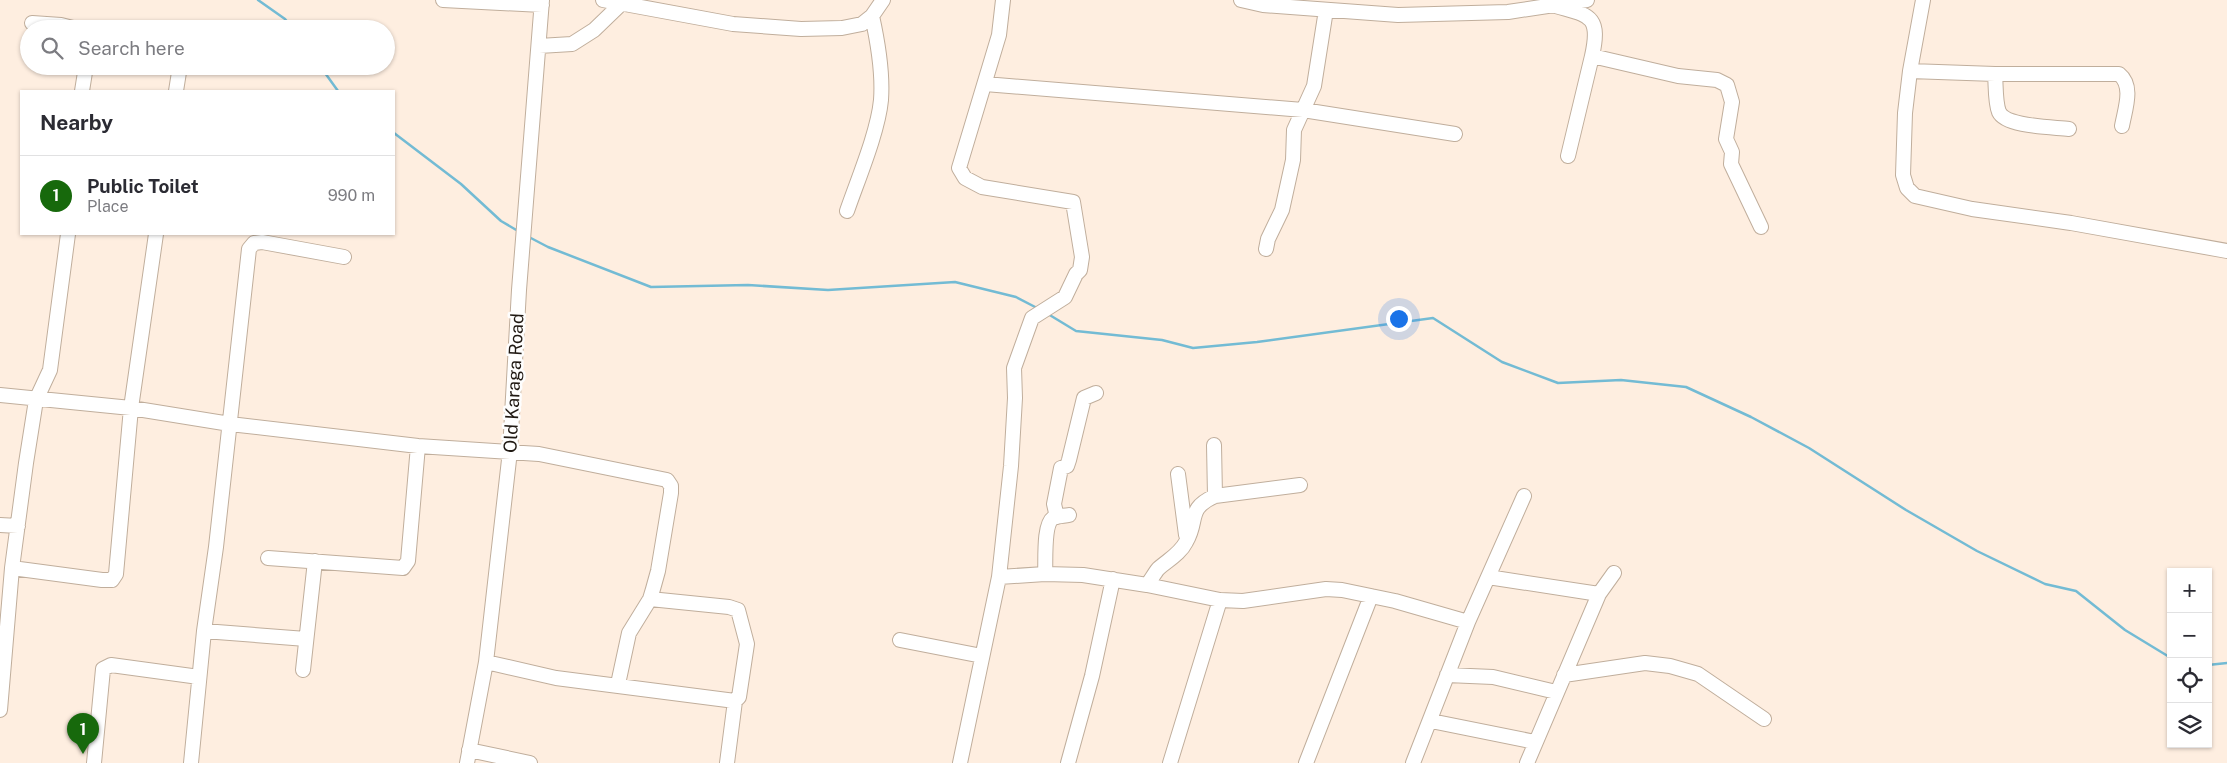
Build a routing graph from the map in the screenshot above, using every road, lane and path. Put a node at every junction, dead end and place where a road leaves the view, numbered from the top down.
1 (443, 0) edge
2 (603, 0) edge
3 (883, 0) edge
4 (1004, 0) edge
5 (1241, 0) edge
6 (1587, 0) edge
7 (1923, 0) edge
8 (474, 1) edge
9 (542, 3) edge
10 (622, 3) junction
11 (1265, 3) edge
12 (1549, 4) junction
13 (1508, 6) edge
14 (1326, 10) junction
15 (872, 16) junction
16 (539, 46) junction
17 (1592, 56) junction
18 (1910, 71) junction
19 (1995, 74) junction
20 (85, 75) edge
21 (179, 75) edge
22 (986, 84) junction
23 (82, 90) edge
24 (176, 90) edge
25 (1303, 110) junction
26 (2122, 126) dead end
27 (2069, 129) dead end
28 (1454, 134) dead end
29 (1568, 156) dead end
30 (847, 211) dead end
31 (1761, 227) dead end
32 (68, 235) edge
33 (156, 235) edge
34 (2227, 248) edge
35 (1266, 249) dead end
36 (344, 257) dead end
37 (1096, 393) dead end
38 (0, 395) edge
39 (36, 400) junction
40 (131, 408) junction
41 (230, 424) junction
42 (1214, 445) dead end
43 (418, 446) junction
44 (510, 451) junction
45 (1178, 474) dead end
46 (1300, 485) dead end
47 (1216, 496) junction
48 (1524, 496) dead end
49 (0, 525) edge
50 (18, 526) junction
51 (1187, 541) junction
52 (268, 558) dead end
53 (315, 561) junction
54 (12, 568) junction
55 (1614, 572) dead end
56 (1045, 574) junction
57 (999, 577) junction
58 (1488, 578) junction
59 (1113, 579) junction
60 (1147, 585) junction
61 (1599, 594) junction
62 (1370, 596) junction
63 (650, 600) junction
64 (1220, 600) junction
65 (1468, 622) junction
66 (204, 630) junction
67 (306, 639) junction
68 (900, 640) dead end
69 (982, 656) junction
70 (486, 662) junction
71 (303, 670) dead end
72 (199, 676) junction
73 (1447, 676) junction
74 (1564, 676) junction
75 (618, 684) junction
76 (1556, 692) junction
77 (735, 701) junction
78 (0, 710) edge
79 (1764, 719) dead end
80 (1430, 721) junction
81 (1535, 742) junction
82 (468, 757) edge
83 (94, 763) edge
84 (191, 763) edge
85 (530, 763) edge
86 (727, 763) edge
87 (960, 763) edge
88 (1068, 763) edge
89 (1170, 763) edge
90 (1306, 763) edge
91 (1413, 763) edge
92 (1527, 763) edge

1 - 8 street
2 - 10 street
3 - 15 street
4 - 22 street
5 - 11 street
6 - 12 street
7 - 18 street
8 - 9 street
9 - 16 street, Old Karaga Road
10 - 15 street
10 - 16 street
11 - 14 street
12 - 13 street
12 - 17 street
13 - 14 street
14 - 25 street
15 - 30 street
16 - 44 street, Old Karaga Road
17 - 29 street
17 - 31 street
18 - 19 street
18 - 34 street
19 - 26 street
19 - 27 street
20 - 23 street
21 - 24 street
22 - 25 street
22 - 57 street
25 - 28 street
25 - 35 street
32 - 39 street
33 - 40 street
36 - 41 street
37 - 56 street
38 - 39 street
39 - 40 street
39 - 50 street
40 - 41 street
40 - 54 street
41 - 43 street
41 - 66 street
42 - 47 street
43 - 44 street
43 - 53 street
44 - 63 street
44 - 70 street, Old Karaga Road
45 - 51 street
46 - 47 street
47 - 51 street
48 - 58 street
49 - 50 street
50 - 54 street
51 - 60 street
52 - 53 street
53 - 67 street
54 - 78 street
55 - 61 street
56 - 57 street
56 - 59 street
57 - 69 street
58 - 61 street
58 - 65 street
59 - 60 street
59 - 88 street
60 - 64 street
61 - 74 street
62 - 64 street
62 - 65 street
62 - 90 street
63 - 75 street
63 - 77 street
64 - 89 street
65 - 73 street
66 - 67 street
66 - 72 street
67 - 71 street
68 - 69 street
69 - 87 street
70 - 75 street
70 - 82 street, Old Karaga Road
72 - 83 street
72 - 84 street
73 - 76 street
73 - 80 street
74 - 76 street
74 - 79 street
75 - 77 street
76 - 81 street
77 - 86 street
80 - 81 street
80 - 91 street
81 - 92 street
82 - 85 street

